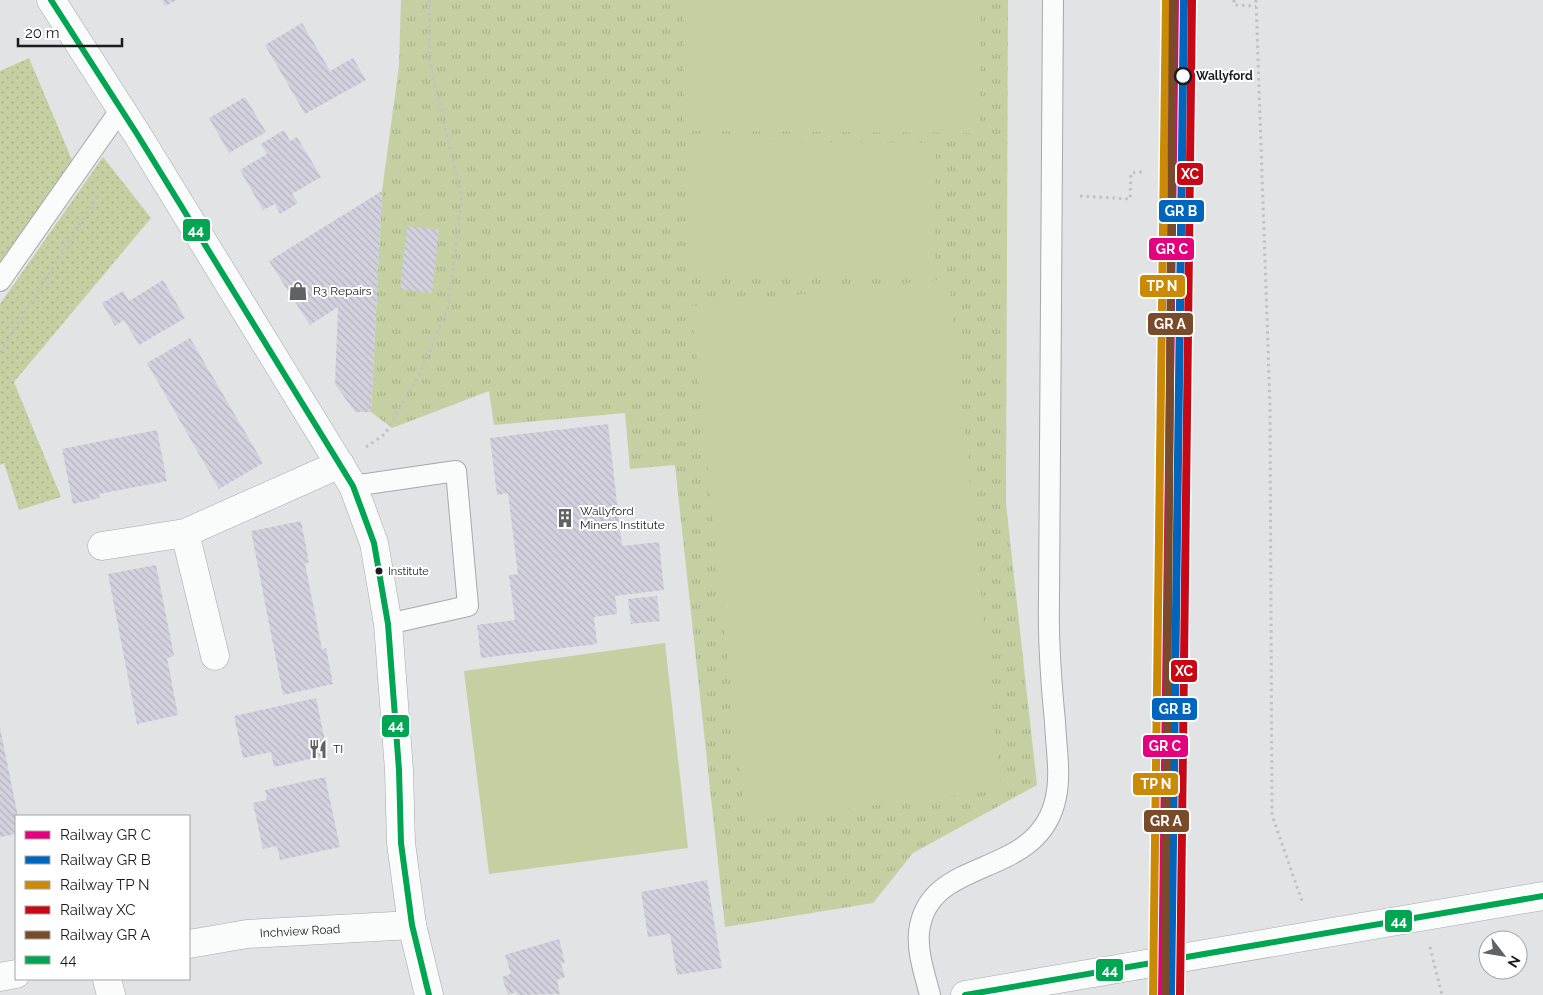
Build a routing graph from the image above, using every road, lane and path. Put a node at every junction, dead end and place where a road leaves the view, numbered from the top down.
1 (50, 0) edge
2 (430, 0) edge
3 (1053, 0) edge
4 (1234, 0) edge
5 (1256, 0) edge
6 (1256, 6) junction
7 (121, 109) junction
8 (1143, 172) dead end
9 (105, 184) dead end
10 (1052, 194) junction
11 (0, 281) edge
12 (0, 352) edge
13 (347, 475) junction
14 (185, 533) junction
15 (102, 546) dead end
16 (388, 624) junction
17 (215, 656) dead end
18 (1543, 896) edge
19 (1304, 906) dead end
20 (1422, 916) junction
21 (412, 925) junction
22 (190, 944) edge
23 (15, 974) edge
24 (0, 977) edge
25 (107, 980) edge
26 (111, 995) edge
27 (429, 995) edge
28 (930, 995) edge
29 (965, 995) edge
30 (1442, 995) edge

1 - 7 street
2 - 13 path
3 - 10 lane
4 - 6 path
5 - 6 path
6 - 19 path
7 - 11 lane
7 - 13 street
8 - 10 path
9 - 12 path
10 - 28 lane
13 - 14 street
13 - 16 street
13 - 16 lane
14 - 15 street
14 - 17 street
16 - 21 street
18 - 20 street
20 - 29 street
20 - 30 path
21 - 22 street, Inchview Road
21 - 27 street
23 - 24 street
25 - 26 street

